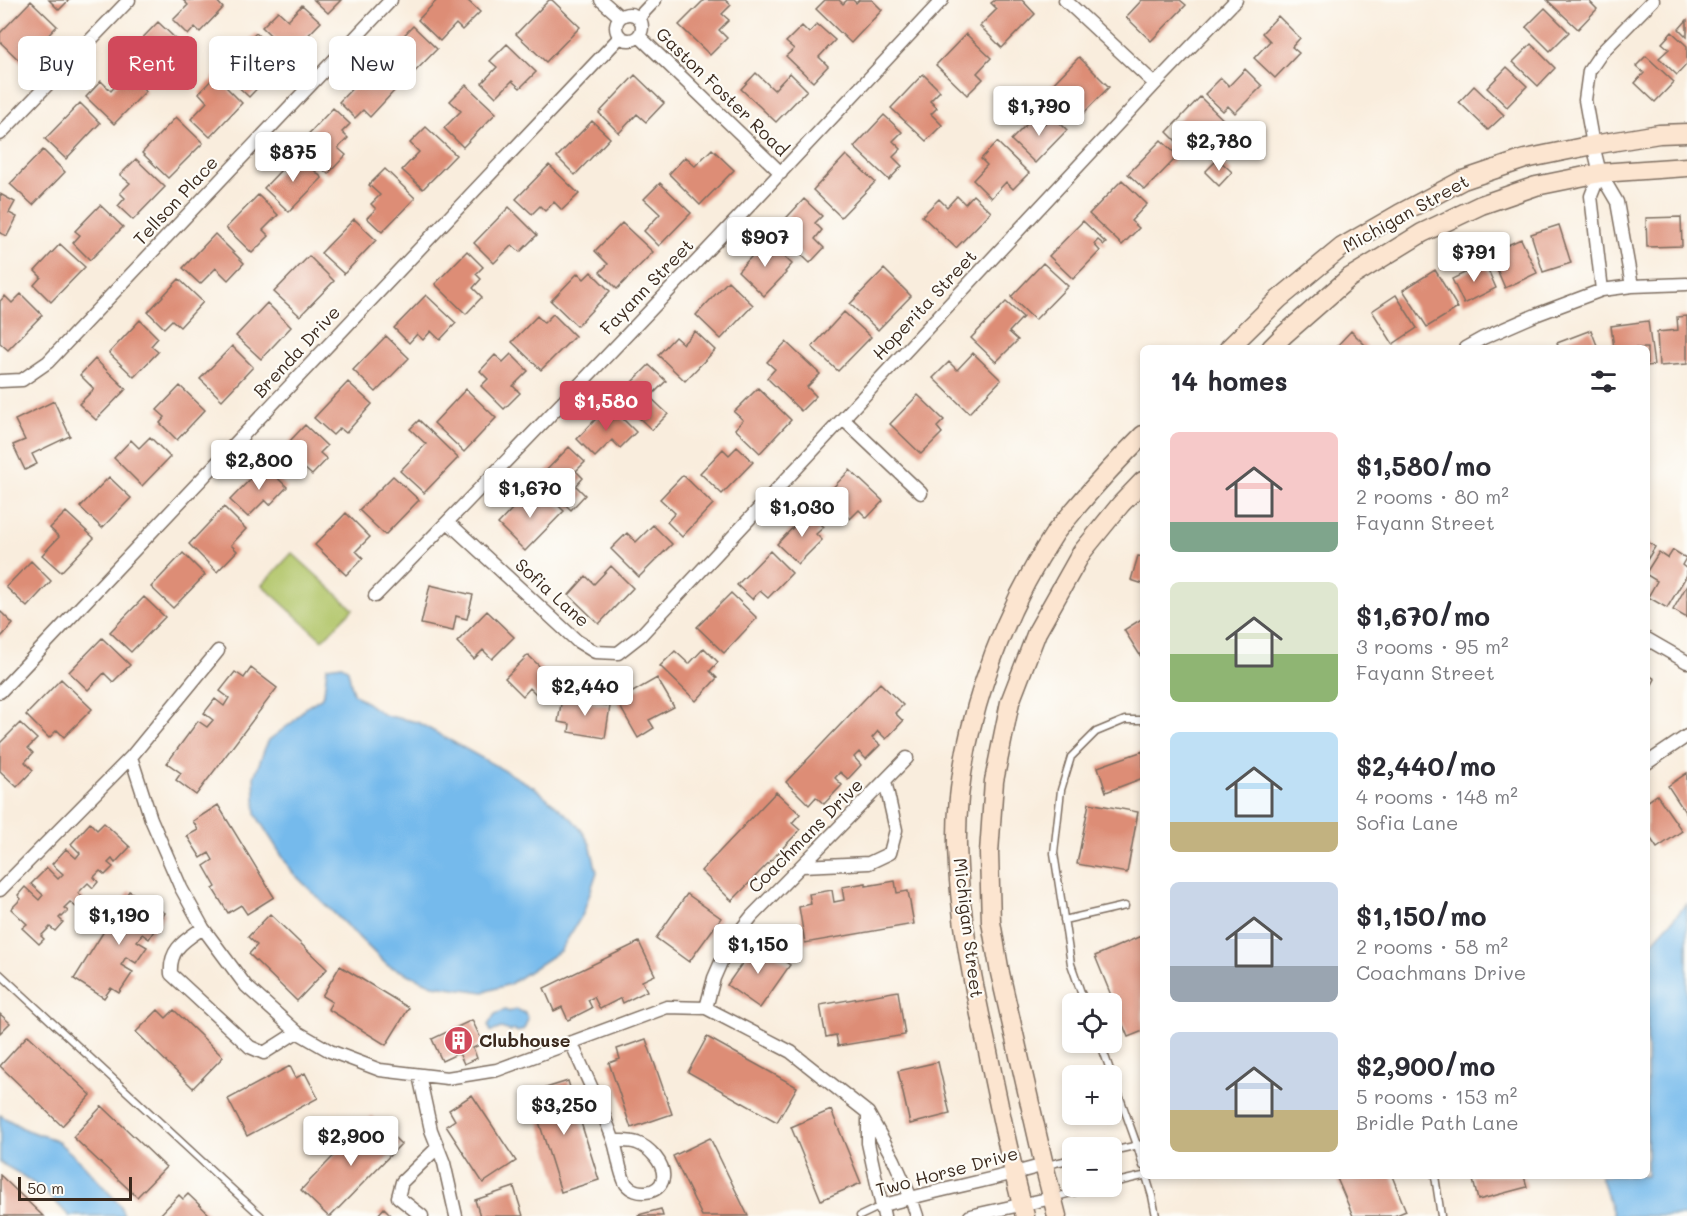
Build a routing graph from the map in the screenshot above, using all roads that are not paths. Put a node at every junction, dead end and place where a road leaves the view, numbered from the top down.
1 (129, 0) edge
2 (392, 0) edge
3 (601, 0) edge
4 (656, 0) edge
5 (942, 0) edge
6 (1065, 0) edge
7 (1236, 0) edge
8 (1653, 0) edge
9 (620, 17) junction
10 (638, 18) junction
11 (639, 36) junction
12 (620, 37) junction
13 (1155, 84) junction
14 (1687, 133) edge
15 (0, 134) edge
16 (1593, 144) junction
17 (1687, 167) edge
18 (781, 173) junction
19 (1600, 173) junction
20 (1687, 284) edge
21 (1632, 286) junction
22 (1602, 290) junction
23 (1232, 345) edge
24 (1274, 345) edge
25 (1470, 345) edge
26 (0, 381) edge
27 (843, 419) junction
28 (1140, 438) edge
29 (1140, 484) edge
30 (921, 494) dead end
31 (448, 522) junction
32 (375, 596) dead end
33 (641, 635) joint
34 (1650, 641) edge
35 (218, 651) dead end
36 (1687, 662) edge
37 (0, 692) edge
38 (1140, 720) edge
39 (1687, 736) edge
40 (131, 758) junction
41 (907, 758) dead end
42 (1650, 761) edge
43 (885, 781) junction
44 (802, 866) junction
45 (0, 890) edge
46 (1125, 906) dead end
47 (1064, 920) junction
48 (203, 928) junction
49 (0, 974) edge
50 (1081, 993) edge
51 (706, 1008) junction
52 (297, 1032) junction
53 (571, 1042) junction
54 (1104, 1053) edge
55 (419, 1075) junction
56 (868, 1113) junction
57 (614, 1141) junction
58 (1140, 1145) edge
59 (438, 1147) junction
60 (1122, 1149) edge
61 (1062, 1161) edge
62 (1044, 1165) junction
63 (1014, 1174) junction
64 (1140, 1177) edge
65 (1145, 1179) edge
66 (1435, 1179) edge
67 (1122, 1182) edge
68 (1062, 1195) edge
69 (911, 1198) junction
70 (1052, 1198) junction
71 (1023, 1210) edge
72 (883, 1211) edge
73 (261, 1216) edge
74 (422, 1216) edge
75 (456, 1216) edge
76 (860, 1216) edge
77 (916, 1216) edge
78 (970, 1216) edge
79 (1058, 1216) edge
80 (1156, 1216) edge
81 (1441, 1216) edge

1 - 15 street
2 - 26 street, Tellson Place
3 - 9 street
4 - 10 street
5 - 18 street, Fayann Street
6 - 13 street
7 - 13 street, Hoperita Street
8 - 16 street
9 - 10 street
9 - 12 street
10 - 11 street
11 - 12 street
11 - 18 street, Gaston Foster Road
12 - 37 street, Brenda Drive
13 - 27 street, Hoperita Street
14 - 16 street, Michigan Street
16 - 19 street
16 - 23 street, Michigan Street
17 - 19 street, Michigan Street
18 - 31 street, Fayann Street
19 - 21 street
19 - 22 street
19 - 24 street, Michigan Street
20 - 21 street
21 - 22 street
22 - 25 street
27 - 30 street
27 - 33 street, Hoperita Street
28 - 63 street, Michigan Street
29 - 62 street, Michigan Street
31 - 32 street, Fayann Street
31 - 33 street, Sofia Lane
34 - 36 street
35 - 40 street
38 - 47 lane
39 - 42 street
40 - 45 street
40 - 48 street
41 - 43 street, Coachmans Drive
43 - 44 street, Coachmans Drive
43 - 44 street
44 - 51 street, Coachmans Drive
46 - 47 lane
47 - 50 lane
48 - 52 street
48 - 52 street
49 - 73 lane
51 - 53 street
51 - 56 street
52 - 55 street
53 - 55 street
53 - 57 street
54 - 58 lane
55 - 59 street
56 - 69 street
56 - 72 street
57 - 57 street
58 - 60 lane
59 - 74 street
59 - 75 street
61 - 62 lane
62 - 63 street, Two Horse Drive
62 - 70 street, Michigan Street
63 - 69 street, Two Horse Drive
63 - 71 street, Michigan Street
64 - 67 lane
65 - 80 lane
66 - 81 lane
68 - 70 lane
69 - 72 street, Two Horse Drive
69 - 77 street
70 - 71 street
70 - 79 street, Michigan Street
71 - 78 street
72 - 76 lane, Two Horse Drive

